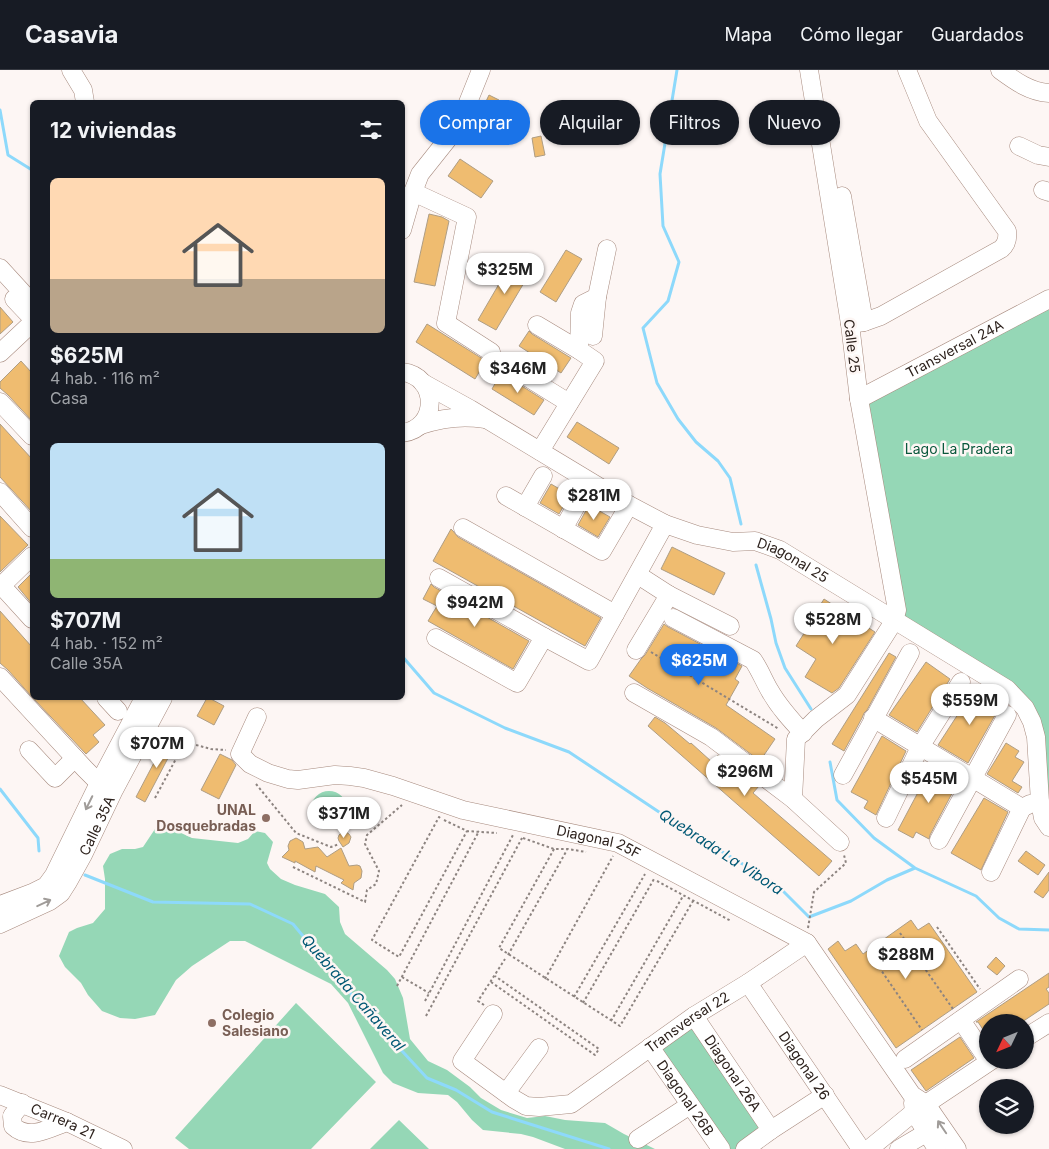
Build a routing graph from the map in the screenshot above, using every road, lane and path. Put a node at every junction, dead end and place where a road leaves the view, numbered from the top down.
1 (71, 70) edge
2 (481, 70) edge
3 (809, 70) edge
4 (821, 70) edge
5 (907, 70) edge
6 (1000, 70) edge
7 (1049, 94) edge
8 (85, 100) edge
9 (1019, 146) dead end
10 (1049, 158) edge
11 (412, 192) junction
12 (405, 219) edge
13 (607, 249) dead end
14 (0, 268) edge
15 (0, 284) edge
16 (598, 296) junction
17 (1049, 300) edge
18 (30, 301) edge
19 (30, 316) edge
20 (857, 323) junction
21 (30, 325) edge
22 (537, 325) dead end
23 (594, 336) dead end
24 (579, 350) junction
25 (0, 352) edge
26 (491, 352) dead end
27 (506, 364) dead end
28 (405, 366) edge
29 (414, 377) edge
30 (859, 399) junction
31 (0, 402) edge
32 (569, 403) junction
33 (488, 419) junction
34 (421, 425) junction
35 (405, 432) edge
36 (30, 434) edge
37 (540, 451) junction
38 (542, 476) dead end
39 (0, 492) edge
40 (506, 496) dead end
41 (580, 499) dead end
42 (629, 505) junction
43 (525, 507) junction
44 (665, 524) junction
45 (30, 526) edge
46 (462, 528) dead end
47 (563, 529) junction
48 (30, 558) edge
49 (638, 575) junction
50 (439, 578) dead end
51 (1, 586) edge
52 (669, 595) junction
53 (615, 614) junction
54 (30, 617) edge
55 (673, 618) dead end
56 (894, 621) junction
57 (730, 626) dead end
58 (544, 637) junction
59 (436, 638) dead end
60 (641, 649) joint
61 (910, 653) dead end
62 (0, 677) edge
63 (961, 682) dead end
64 (634, 693) dead end
65 (108, 700) edge
66 (143, 700) edge
67 (162, 700) edge
68 (118, 711) dead end
69 (1007, 714) dead end
70 (257, 717) dead end
71 (874, 718) junction
72 (799, 736) junction
73 (920, 747) junction
74 (29, 750) dead end
75 (240, 754) junction
76 (75, 758) junction
77 (843, 774) dead end
78 (972, 778) junction
79 (256, 783) dead end
80 (106, 786) junction
81 (416, 794) junction
82 (155, 798) dead end
83 (793, 799) junction
84 (1040, 802) junction
85 (1022, 808) junction
86 (886, 818) dead end
87 (1049, 827) edge
88 (467, 831) junction
89 (479, 831) junction
90 (505, 833) dead end
91 (513, 834) dead end
92 (939, 840) dead end
93 (840, 842) joint
94 (339, 844) dead end
95 (568, 849) junction
96 (554, 850) junction
97 (585, 852) dead end
98 (613, 856) dead end
99 (293, 867) dead end
100 (991, 872) dead end
101 (654, 879) junction
102 (683, 896) junction
103 (693, 901) junction
104 (0, 905) edge
105 (731, 922) dead end
106 (0, 924) edge
107 (937, 927) dead end
108 (900, 933) dead end
109 (807, 943) junction
110 (868, 951) dead end
111 (508, 955) junction
112 (506, 959) dead end
113 (495, 976) junction
114 (402, 977) junction
115 (545, 979) junction
116 (1019, 979) dead end
117 (491, 982) junction
118 (748, 983) junction
119 (397, 986) dead end
120 (429, 993) junction
121 (523, 996) junction
122 (574, 996) junction
123 (425, 1001) dead end
124 (988, 1001) junction
125 (519, 1002) junction
126 (583, 1003) junction
127 (546, 1012) junction
128 (493, 1014) joint
129 (426, 1016) dead end
130 (694, 1016) junction
131 (542, 1018) junction
132 (961, 1020) junction
133 (611, 1021) junction
134 (1049, 1022) edge
135 (569, 1027) junction
136 (1034, 1032) edge
137 (565, 1034) junction
138 (930, 1041) junction
139 (979, 1046) edge
140 (650, 1047) junction
141 (539, 1048) dead end
142 (905, 1059) dead end
143 (979, 1066) edge
144 (506, 1093) junction
145 (0, 1095) edge
146 (824, 1095) junction
147 (22, 1103) junction
148 (690, 1104) junction
149 (917, 1104) junction
150 (67, 1122) junction
151 (771, 1130) junction
152 (926, 1133) junction
153 (638, 1139) dead end
154 (29, 1141) edge
155 (95, 1142) edge
156 (123, 1149) edge
157 (721, 1149) edge
158 (745, 1149) edge
159 (861, 1149) edge
160 (869, 1149) edge
161 (899, 1149) edge
162 (938, 1149) edge
163 (957, 1149) edge

1 - 8 street
2 - 11 street
3 - 20 street, Calle 25
4 - 20 street
5 - 20 street
6 - 7 street
9 - 10 street
11 - 12 street
11 - 26 street
13 - 16 street
14 - 18 street
15 - 19 street
16 - 23 street
16 - 24 street
17 - 30 street, Transversal 24A
20 - 30 street, Calle 25
21 - 25 street
22 - 24 street
24 - 32 street
27 - 32 street
28 - 29 street, Diagonal 25
29 - 33 street, Diagonal 25
29 - 34 street
30 - 56 street, Calle 25
31 - 36 street
32 - 37 street
33 - 34 street, Diagonal 25
33 - 37 street, Diagonal 25
34 - 35 street, Diagonal 25
37 - 42 street, Diagonal 25
38 - 43 street
39 - 45 street
40 - 43 street
41 - 47 street
42 - 44 street, Diagonal 25
42 - 47 street
43 - 47 street
44 - 49 street
44 - 56 street, Diagonal 25
46 - 53 street
48 - 51 street
49 - 52 street
49 - 53 street
50 - 58 street
51 - 54 street
52 - 57 street
52 - 60 street
53 - 58 street
55 - 72 street
56 - 72 street
56 - 84 street, Diagonal 25
58 - 59 street
60 - 72 path
61 - 71 street
62 - 76 street
63 - 73 street
64 - 83 street
65 - 68 street
66 - 80 street, Calle 35A
67 - 80 street, Calle 35A
69 - 78 street
70 - 75 street
71 - 73 street
71 - 77 street
72 - 83 street
73 - 78 street
73 - 86 street
74 - 76 street
75 - 81 street, Diagonal 25F
75 - 82 path
76 - 80 street
78 - 85 street
78 - 92 street
79 - 94 path
80 -> 104 street, Calle 35A
106 -> 80 street, Calle 35A
81 - 99 path
81 - 109 street, Diagonal 25F
83 - 93 street
84 - 85 street
84 - 87 street, Diagonal 25
85 - 100 street
88 - 88 path
88 - 89 path
89 - 90 path
89 - 114 path
91 - 120 path
93 - 109 path
95 - 96 path
95 - 97 path
95 - 111 path
96 - 111 path
96 - 129 path
98 - 115 path
101 - 102 path
101 - 122 path
101 - 126 path
102 - 103 path
102 - 133 path
103 - 105 path
103 - 133 path
107 - 124 path
108 - 132 path
109 - 118 street, Transversal 22
109 - 149 street, Diagonal 25F
110 - 138 path
111 - 115 path
112 - 113 path
113 - 117 path
113 - 121 path
114 - 119 path
114 - 120 path
115 - 122 path
116 - 124 street
117 - 125 path
117 - 128 path
118 - 130 street, Transversal 22
118 - 146 street, Diagonal 26
120 - 123 path
121 - 125 path
121 - 127 path
122 - 126 path
124 - 132 street
125 - 131 path
126 - 133 path
127 - 131 path
127 - 135 path
128 - 144 street
130 - 140 street, Transversal 22
130 - 151 street, Diagonal 26A
131 - 137 path
132 - 138 street
132 - 139 street
134 - 136 street
135 - 137 path
135 - 137 path
138 - 142 street
140 - 144 street, Transversal 22
140 - 148 street, Diagonal 26B
141 - 144 street
143 - 149 street
145 - 147 street, Carrera 21
146 - 151 street
146 - 159 street, Diagonal 26
147 - 150 street, Carrera 21
147 - 154 street
148 - 153 street
148 - 157 street, Diagonal 26B
149 - 152 street, Diagonal 25F
149 - 160 street
163 -> 149 street, Diagonal 25F
150 - 154 street
150 - 155 street, Carrera 21
151 - 158 street
152 - 161 street
152 - 162 street, Diagonal 25F
155 - 156 street, Carrera 21

